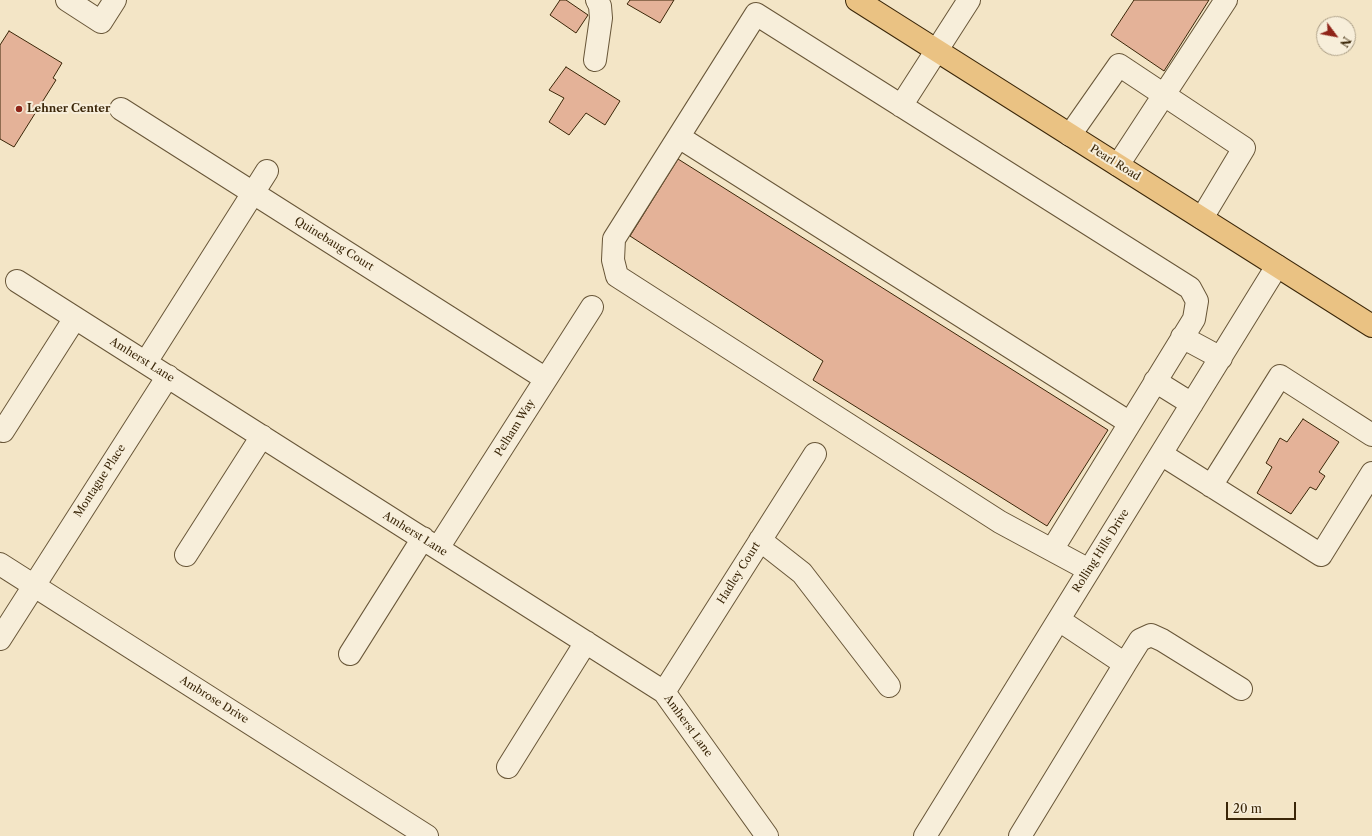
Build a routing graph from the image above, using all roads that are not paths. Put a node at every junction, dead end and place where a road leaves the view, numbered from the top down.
1 (67, 0) edge
2 (115, 0) edge
3 (597, 0) edge
4 (857, 0) edge
5 (969, 0) edge
6 (1226, 0) edge
7 (937, 50) junction
8 (595, 60) dead end
9 (1164, 94) junction
10 (902, 106) junction
11 (121, 109) dead end
12 (1070, 135) junction
13 (679, 137) junction
14 (1118, 165) junction
15 (267, 171) dead end
16 (253, 193) junction
17 (1202, 218) junction
18 (1277, 266) junction
19 (17, 281) dead end
20 (592, 307) dead end
21 (75, 318) junction
22 (1372, 326) edge
23 (1182, 337) junction
24 (1221, 358) junction
25 (146, 362) junction
26 (168, 376) junction
27 (546, 379) junction
28 (1155, 381) junction
29 (1192, 404) junction
30 (1130, 423) junction
31 (3, 431) dead end
32 (1372, 435) edge
33 (262, 436) junction
34 (815, 454) dead end
35 (1161, 454) junction
36 (1372, 473) edge
37 (1211, 486) junction
38 (760, 540) junction
39 (431, 543) junction
40 (1052, 550) junction
41 (186, 555) dead end
42 (0, 564) edge
43 (1089, 570) junction
44 (33, 585) junction
45 (1059, 620) junction
46 (0, 639) edge
47 (586, 642) junction
48 (350, 654) dead end
49 (1125, 664) junction
50 (889, 686) dead end
51 (1241, 689) dead end
52 (664, 692) junction
53 (508, 767) dead end
54 (427, 836) edge
55 (767, 836) edge
56 (925, 836) edge
57 (1020, 836) edge

1 - 2 street
3 - 8 street
4 - 7 main road, Pearl Road
5 - 7 street
6 - 9 street
7 - 10 street
7 - 12 main road, Pearl Road
9 - 12 street
9 - 14 street
9 - 17 street
10 - 13 street
10 - 23 street
11 - 16 street, Quinebaug Court
12 - 14 main road, Pearl Road
13 - 30 street
13 - 40 street
14 - 17 main road, Pearl Road
15 - 16 street
16 - 25 street
16 - 27 street, Quinebaug Court
17 - 18 main road, Pearl Road
18 - 22 main road, Pearl Road
18 - 24 street, Rolling Hills Drive
19 - 21 street, Amherst Lane
20 - 27 street, Pelham Way
21 - 25 street, Amherst Lane
21 - 31 street
23 - 24 street
23 - 28 street
24 - 29 street, Rolling Hills Drive
25 - 26 street, Amherst Lane
26 - 33 street, Amherst Lane
26 - 44 street, Montague Place
27 - 39 street, Pelham Way
28 - 29 street
28 - 30 street
29 - 35 street, Rolling Hills Drive
30 - 40 street
32 - 37 street
33 - 39 street, Amherst Lane
33 - 41 street
34 - 38 street, Hadley Court
35 - 37 street
35 - 43 street, Rolling Hills Drive
36 - 37 street
38 - 50 street
38 - 52 street, Hadley Court
39 - 47 street, Amherst Lane
39 - 48 street, Pelham Way
40 - 43 street
42 - 44 street, Ambrose Drive
43 - 45 street, Rolling Hills Drive
44 - 46 street, Montague Place
44 - 54 street, Ambrose Drive
45 - 49 street
45 - 56 street, Rolling Hills Drive
47 - 52 street, Amherst Lane
47 - 53 street
49 - 51 street
49 - 57 street
52 - 55 street, Amherst Lane

